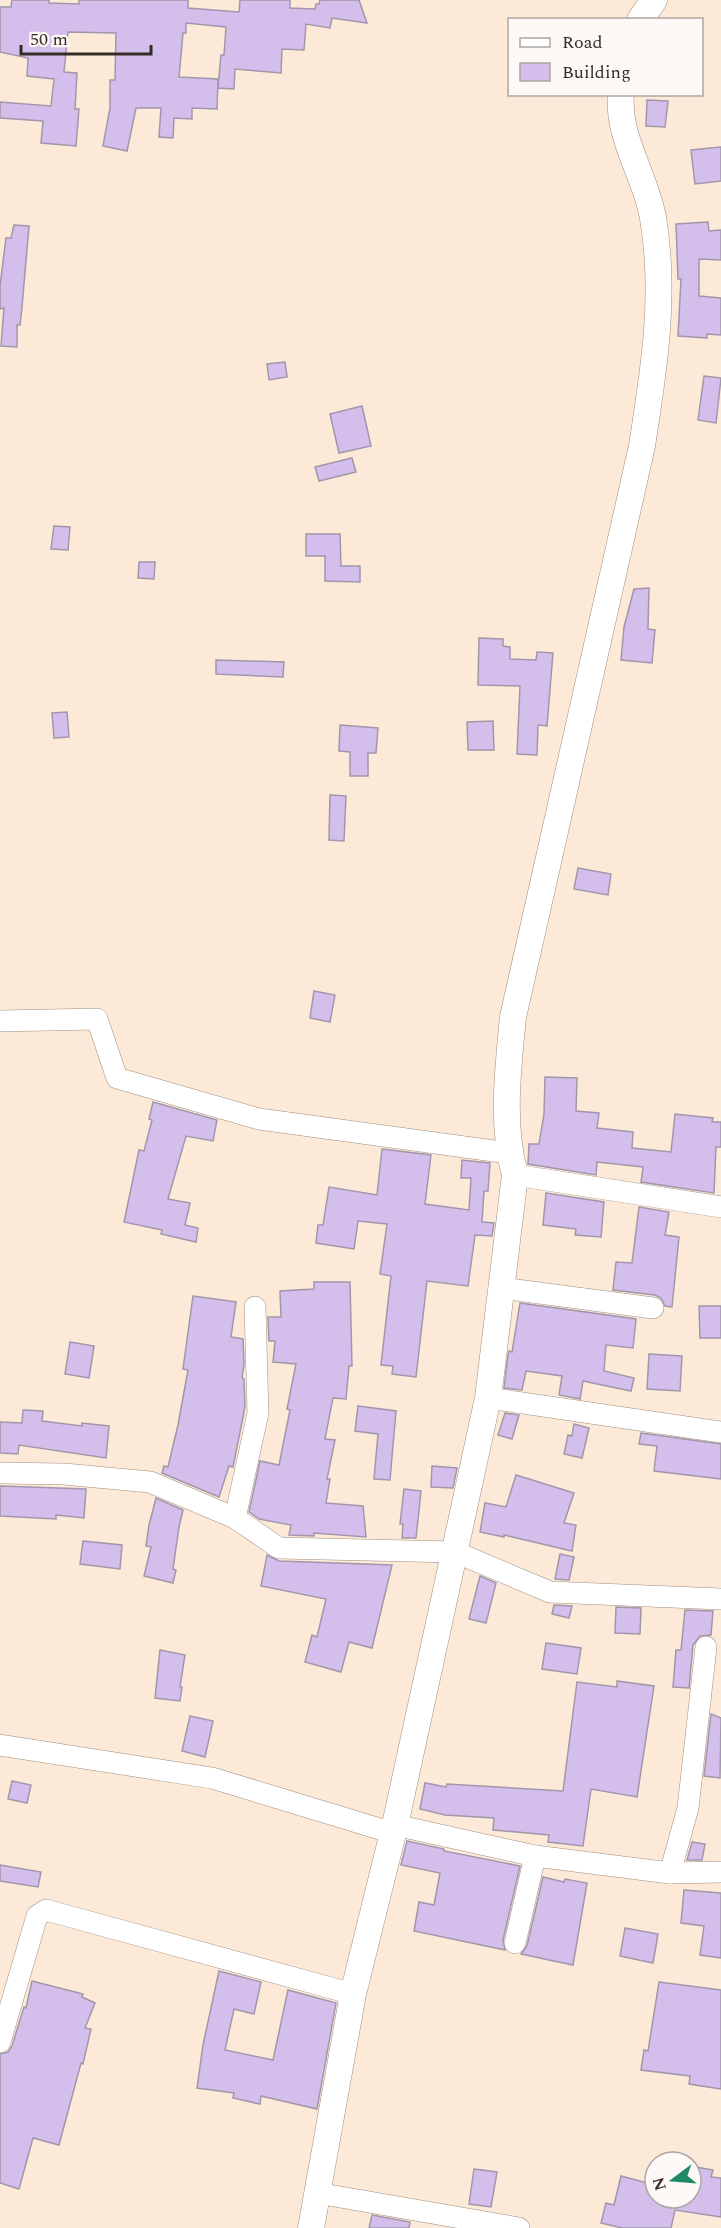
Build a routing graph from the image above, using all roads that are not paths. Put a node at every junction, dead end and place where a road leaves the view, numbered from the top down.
1 (654, 0) edge
2 (641, 18) edge
3 (621, 96) edge
4 (0, 1021) edge
5 (512, 1164) junction
6 (721, 1208) edge
7 (501, 1288) junction
8 (255, 1307) dead end
9 (653, 1308) dead end
10 (489, 1398) junction
11 (721, 1432) edge
12 (0, 1473) edge
13 (235, 1518) junction
14 (455, 1552) junction
15 (721, 1599) edge
16 (706, 1647) dead end
17 (0, 1745) edge
18 (394, 1829) junction
19 (535, 1856) junction
20 (721, 1872) edge
21 (670, 1873) junction
22 (515, 1943) dead end
23 (353, 1994) junction
24 (0, 2042) edge
25 (317, 2193) junction
26 (311, 2228) edge
27 (519, 2228) edge

1 - 2 street
3 - 5 street
4 - 5 street
5 - 6 street
5 - 7 street
7 - 9 street
7 - 10 street
8 - 13 street
10 - 11 street
10 - 14 street
12 - 13 street
13 - 14 street
14 - 15 street
14 - 18 street
16 - 21 street
17 - 18 street
18 - 19 street
18 - 23 street
19 - 21 street
19 - 22 street
20 - 21 street
23 - 24 street
23 - 25 street
25 - 26 street
25 - 27 street

